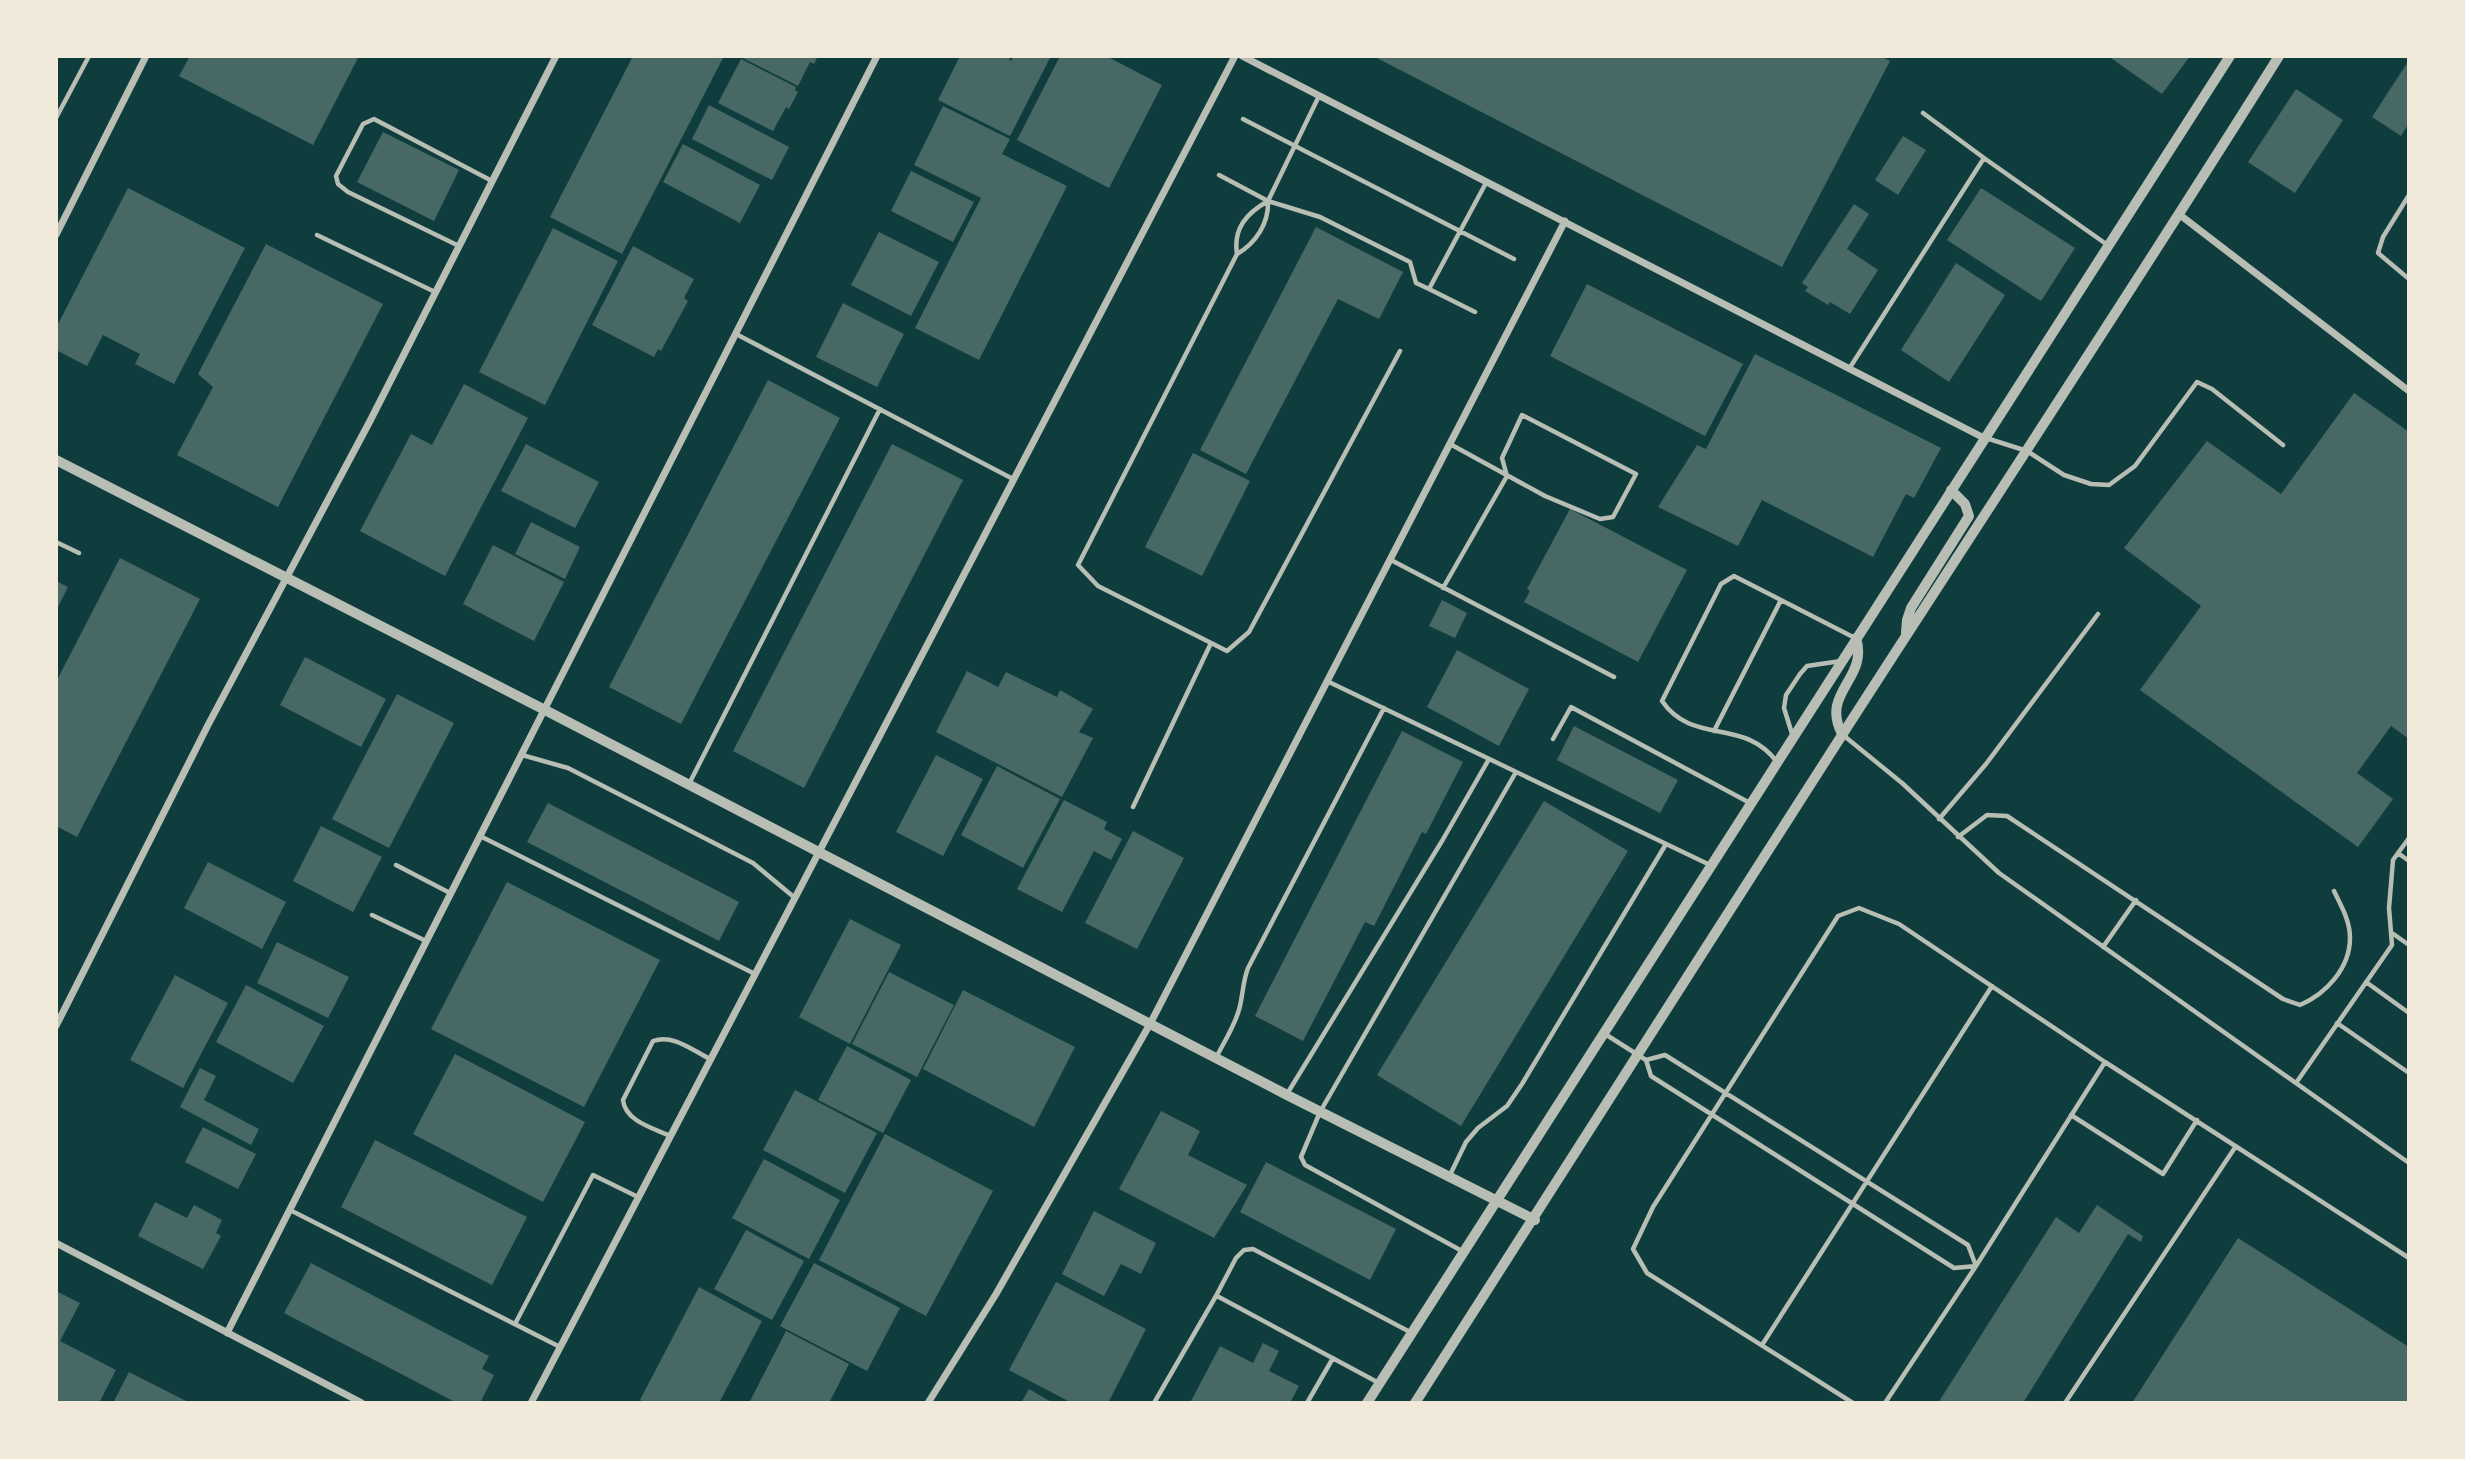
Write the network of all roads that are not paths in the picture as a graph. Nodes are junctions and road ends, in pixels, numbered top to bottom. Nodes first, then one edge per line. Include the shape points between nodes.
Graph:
1 (89, 56) edge
2 (146, 56) edge
3 (556, 56) edge
4 (877, 56) edge
5 (1235, 56) edge
6 (1242, 56) edge
7 (2230, 56) edge
8 (2279, 56) edge
9 (1319, 96) junction
10 (1923, 113) dead end
11 (56, 118) edge
12 (1243, 119) dead end
13 (1294, 146) junction
14 (1984, 158) junction
15 (1219, 175) dead end
16 (492, 181) junction
17 (1487, 181) junction
18 (2409, 195) edge
19 (1268, 201) junction
20 (2180, 215) junction
21 (1565, 221) junction
22 (1460, 231) junction
23 (56, 235) edge
24 (317, 235) dead end
25 (459, 247) junction
26 (2110, 247) junction
27 (1237, 254) junction
28 (1514, 259) dead end
29 (2409, 279) edge
30 (1429, 289) junction
31 (436, 292) junction
32 (1475, 312) dead end
33 (736, 334) junction
34 (1400, 351) dead end
35 (1849, 370) junction
36 (2409, 391) edge
37 (880, 409) junction
38 (1984, 438) junction
39 (1450, 444) junction
40 (2283, 445) dead end
41 (2027, 451) junction
42 (56, 460) edge
43 (1507, 476) junction
44 (1014, 479) junction
45 (1951, 490) junction
46 (56, 542) edge
47 (79, 553) dead end
48 (1391, 560) junction
49 (286, 578) junction
50 (1443, 588) junction
51 (1781, 600) junction
52 (2098, 614) dead end
53 (1906, 636) junction
54 (1856, 638) junction
55 (1211, 643) junction
56 (1842, 661) junction
57 (1614, 677) dead end
58 (1329, 682) junction
59 (1384, 708) junction
60 (545, 710) junction
61 (1714, 731) junction
62 (1842, 734) junction
63 (1793, 737) junction
64 (1553, 739) dead end
65 (522, 755) junction
66 (1489, 759) junction
67 (1777, 762) junction
68 (1516, 772) junction
69 (688, 785) junction
70 (1751, 804) junction
71 (1133, 807) dead end
72 (1939, 819) junction
73 (480, 836) junction
74 (1958, 837) junction
75 (2409, 838) edge
76 (1666, 844) junction
77 (819, 852) junction
78 (2398, 853) junction
79 (2409, 861) edge
80 (396, 865) dead end
81 (1711, 866) junction
82 (2334, 891) dead end
83 (451, 893) junction
84 (795, 898) junction
85 (2136, 900) junction
86 (372, 915) dead end
87 (2392, 933) junction
88 (427, 942) junction
89 (2409, 945) edge
90 (2103, 947) junction
91 (755, 974) junction
92 (2365, 982) junction
93 (1992, 986) junction
94 (2409, 1013) edge
95 (2337, 1023) junction
96 (1150, 1024) junction
97 (56, 1026) edge
98 (1603, 1033) junction
99 (1216, 1058) junction
100 (1642, 1058) junction
101 (711, 1059) junction
102 (2105, 1062) junction
103 (2409, 1073) edge
104 (2296, 1083) junction
105 (1726, 1092) junction
106 (1286, 1095) junction
107 (1320, 1112) junction
108 (1712, 1115) junction
109 (2071, 1115) junction
110 (2197, 1120) junction
111 (671, 1137) junction
112 (2236, 1146) junction
113 (2409, 1163) edge
114 (1449, 1176) junction
115 (1866, 1180) junction
116 (638, 1198) junction
117 (1496, 1199) junction
118 (1853, 1204) junction
119 (290, 1210) junction
120 (1535, 1220) junction
121 (56, 1243) edge
122 (1463, 1252) junction
123 (2409, 1258) edge
124 (1976, 1266) junction
125 (1216, 1296) junction
126 (515, 1324) junction
127 (1411, 1332) junction
128 (227, 1333) junction
129 (1762, 1345) junction
130 (560, 1347) junction
131 (1333, 1358) junction
132 (1379, 1384) junction
133 (362, 1403) edge
134 (531, 1403) edge
135 (928, 1403) edge
136 (1154, 1403) edge
137 (1307, 1403) edge
138 (1367, 1403) edge
139 (1415, 1403) edge
140 (1853, 1403) edge
141 (1885, 1403) edge
142 (2065, 1403) edge

1 - 11 lane
2 - 23 street
3 - 16 street
4 - 33 street
5 - 44 street
6 - 9 street
7 - 26 street
8 - 20 street
9 - 13 lane
9 - 17 street
10 - 14 lane
12 - 13 lane
13 - 19 lane
13 - 22 lane
14 - 26 lane
14 - 35 lane
15 - 19 lane
16 - 25 street
16 - 25 lane via 374,119 363,124 336,176 348,192
17 - 21 street
17 - 22 lane
18 - 29 lane via 2378,253
19 - 27 lane via 1259,233 1251,246
19 - 27 lane via 1250,211 1235,239
19 - 30 lane via 1320,217 1410,262 1416,282
20 - 36 street
20 - 41 street
21 - 35 street
21 - 39 street
22 - 28 lane
22 - 30 lane
24 - 31 lane
25 - 31 street
26 - 38 street
27 - 55 lane via 1078,565 1098,586
30 - 32 lane
31 - 49 street
33 - 37 lane
33 - 60 street
34 - 55 lane via 1249,632 1227,652
35 - 38 street
37 - 44 lane
37 - 69 lane
38 - 41 lane
38 - 45 street
39 - 43 lane
39 - 48 street
40 - 41 lane via 2212,388 2197,382 2135,466 2109,485 2064,475
41 - 53 street
42 - 49 street
43 - 43 lane via 1600,519 1613,517 1636,474 1522,415 1502,458
43 - 50 lane
44 - 77 street
45 - 53 street via 1965,504 1969,516 1911,608
45 - 54 street
46 - 47 lane
48 - 50 lane
48 - 58 street
49 - 60 street
49 - 97 street
50 - 57 lane
51 - 54 lane
51 - 61 lane
51 - 61 lane via 1734,576 1721,584 1662,701 1675,717
52 - 72 lane
53 - 62 street
54 - 56 street
54 - 62 street via 1858,662 1841,694 1835,720
55 - 71 lane
56 - 63 street
56 - 63 lane via 1807,666 1786,695 1784,708
58 - 59 lane
58 - 96 street
59 - 66 lane
59 - 99 lane via 1248,968 1236,1020
60 - 65 street
60 - 69 street
61 - 67 lane via 1755,741
62 - 72 lane
62 - 100 street
63 - 67 street
64 - 70 lane via 1571,707
65 - 73 street
65 - 84 lane via 568,768 753,863
66 - 68 lane
66 - 106 lane
67 - 70 street
68 - 76 lane
68 - 107 lane
69 - 77 street
70 - 81 street
72 - 74 lane
73 - 83 street
73 - 91 lane
74 - 85 lane via 1987,815 2007,816
74 - 90 lane via 1999,873
75 - 78 lane
76 - 81 lane
76 - 114 lane via 1522,1084 1507,1106 1466,1142
77 - 84 street
77 - 96 street
78 - 79 lane
78 - 87 lane via 2393,860 2389,908
80 - 83 lane
81 - 98 street
82 - 85 lane via 2350,939 2343,965 2317,998 2300,1004 2283,999
83 - 88 street
84 - 91 street
85 - 90 lane
86 - 88 lane
87 - 89 lane
87 - 92 lane via 2392,945
88 - 119 street
90 - 104 lane
91 - 101 street
92 - 94 lane
92 - 95 lane
93 - 102 lane
93 - 105 lane via 1899,924 1859,908 1838,916
93 - 115 lane
95 - 103 lane
95 - 104 lane
96 - 99 street
96 - 135 street via 996,1294
98 - 100 lane
98 - 117 street
99 - 106 street
100 - 105 lane via 1665,1055
100 - 108 lane via 1651,1076
100 - 120 street
101 - 111 street
101 - 111 lane via 671,1039 653,1041 623,1100 624,1109
102 - 109 lane
102 - 110 lane
104 - 113 lane
105 - 108 lane
105 - 115 lane
106 - 107 street
107 - 114 street
107 - 122 lane via 1301,1157 1306,1165
108 - 118 lane
108 - 129 lane via 1653,1207 1633,1249 1647,1273
109 - 110 lane via 2163,1174
109 - 124 lane
110 - 112 lane
111 - 116 street
112 - 123 lane
112 - 142 lane
114 - 117 street
115 - 118 lane
115 - 124 lane via 1968,1245
116 - 126 lane via 593,1175
116 - 130 street
117 - 120 street
117 - 122 street
118 - 124 lane via 1954,1268
118 - 129 lane
119 - 126 lane
119 - 128 street
120 - 139 street
121 - 128 street
122 - 127 street
124 - 141 lane
125 - 127 lane via 1236,1258 1253,1249
125 - 131 lane
125 - 136 lane
126 - 130 lane
127 - 132 street
128 - 133 street
129 - 140 lane
130 - 134 street
131 - 132 lane
131 - 137 lane
132 - 138 street

